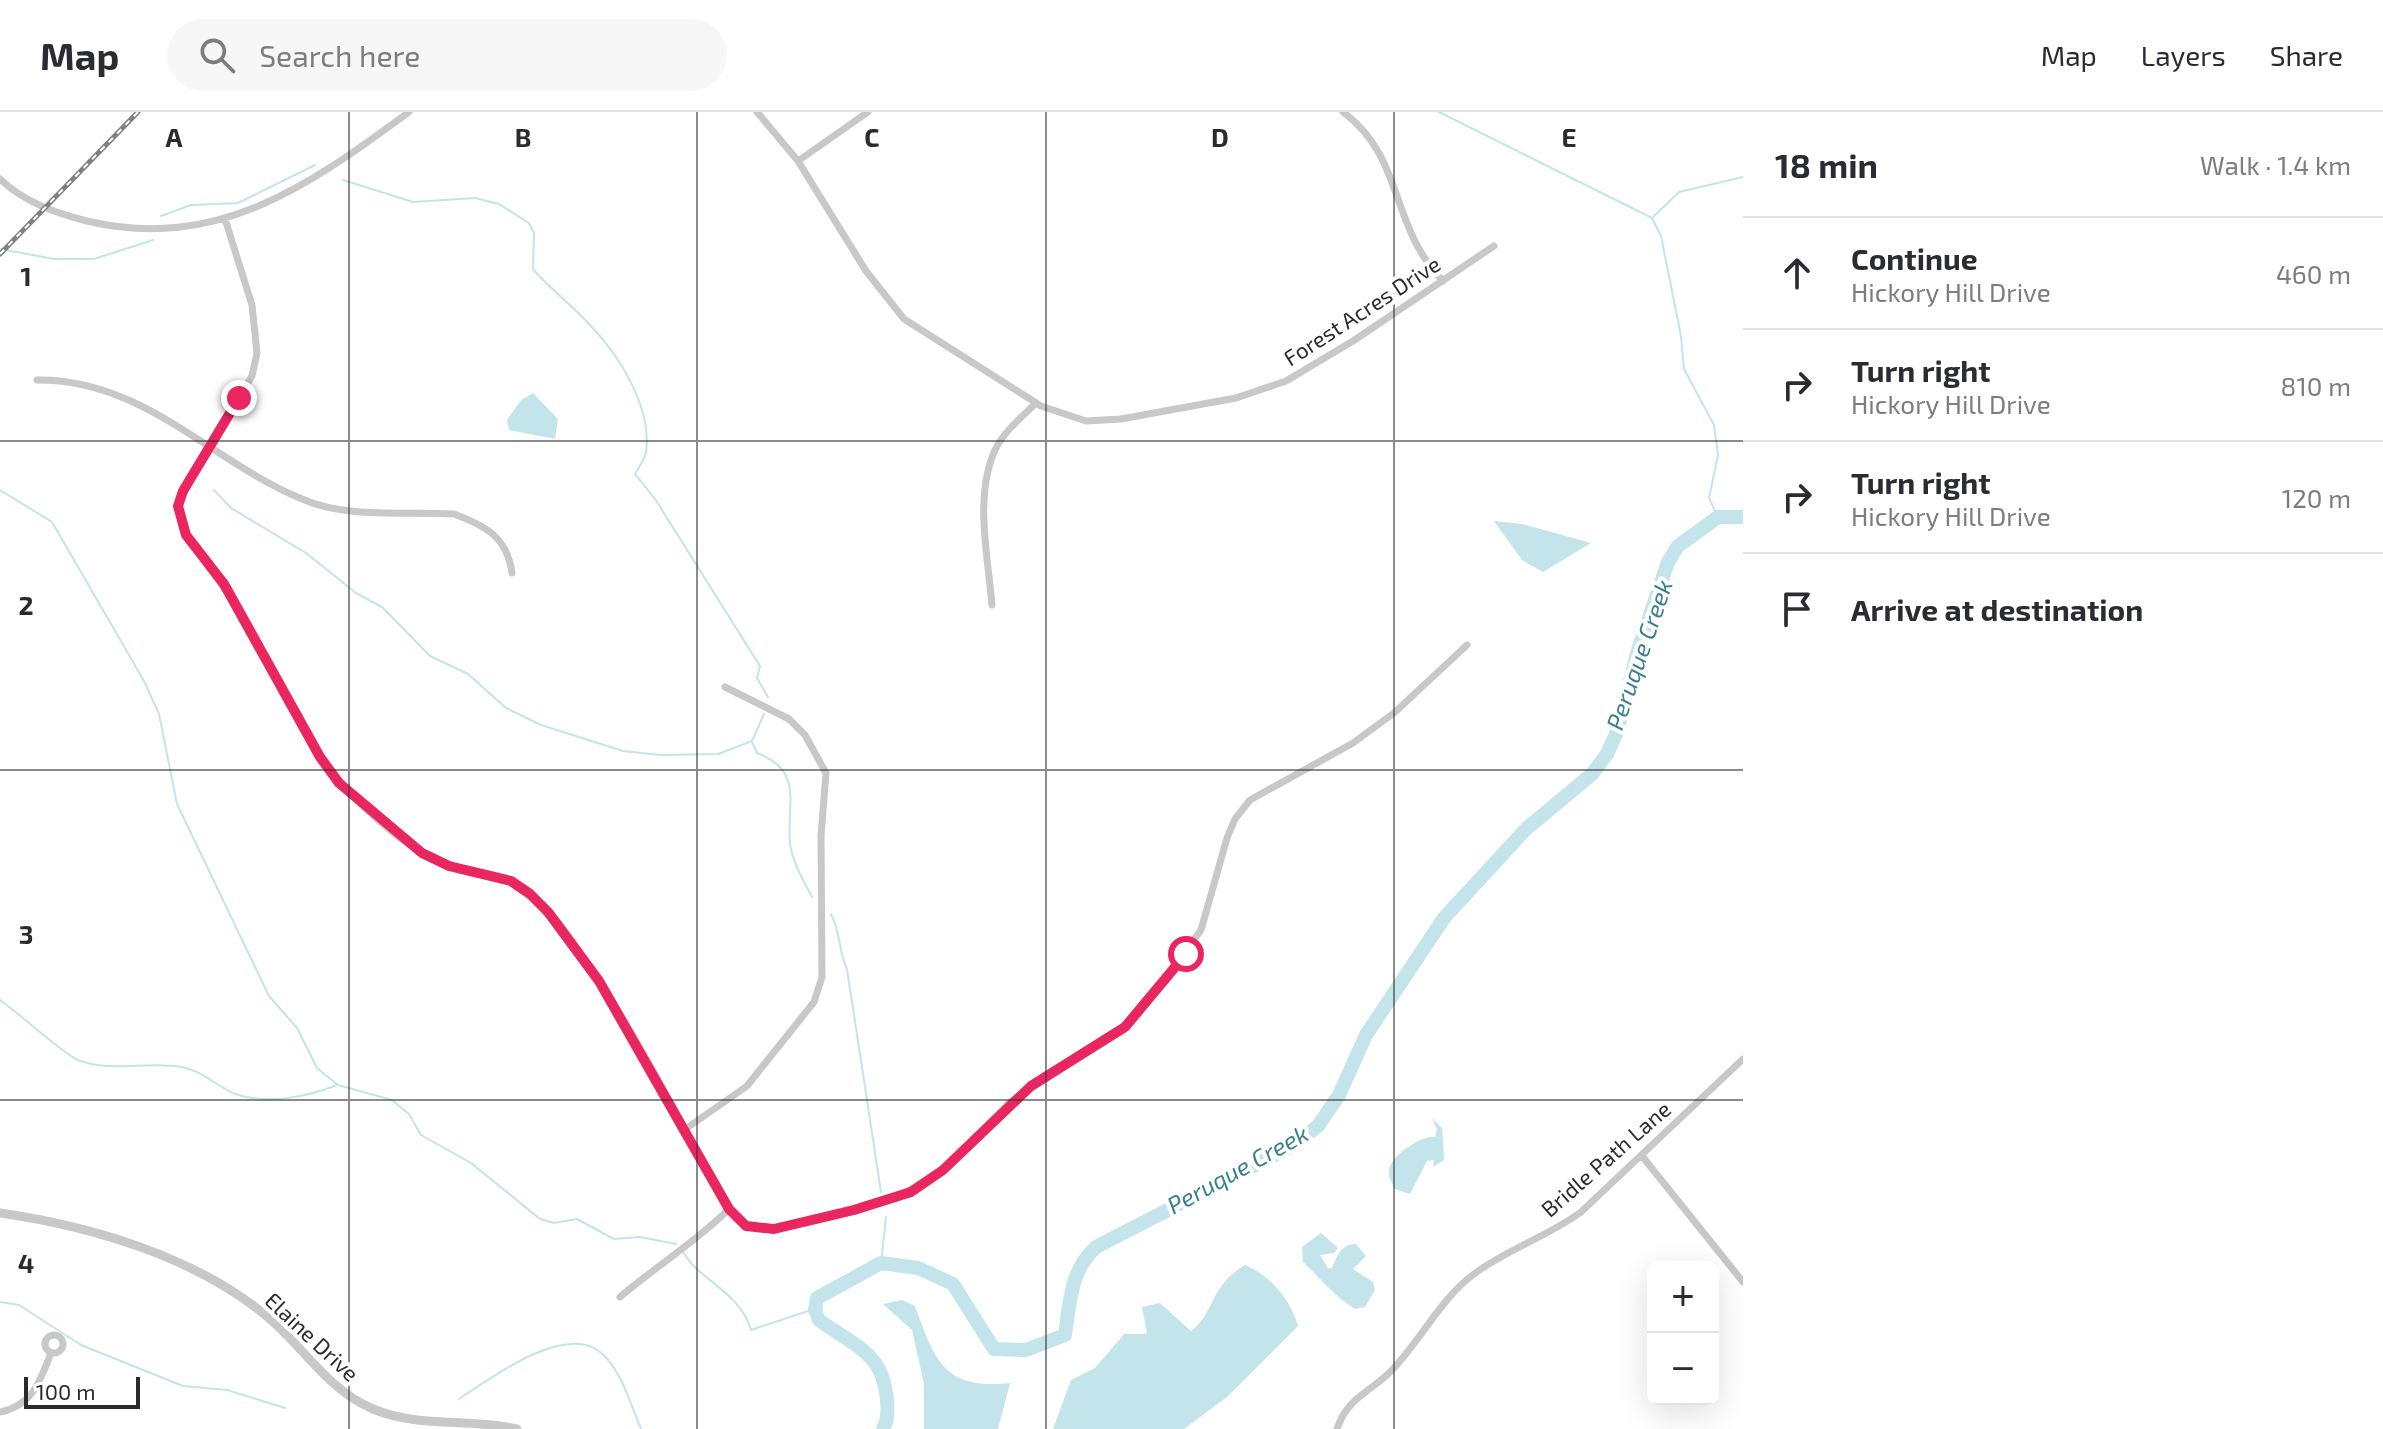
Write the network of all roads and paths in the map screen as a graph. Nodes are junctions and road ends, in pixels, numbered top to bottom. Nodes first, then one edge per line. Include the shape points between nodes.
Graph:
1 (409, 112) edge
2 (757, 112) edge
3 (868, 112) edge
4 (1343, 112) edge
5 (798, 161) junction
6 (0, 179) edge
7 (225, 219) junction
8 (1494, 246) dead end
9 (1443, 281) junction
10 (37, 380) dead end
11 (1036, 403) junction
12 (209, 444) junction
13 (512, 573) dead end
14 (992, 605) dead end
15 (1467, 645) dead end
16 (725, 687) dead end
17 (1743, 1059) edge
18 (684, 1130) junction
19 (1642, 1156) junction
20 (729, 1209) junction
21 (0, 1213) edge
22 (1743, 1282) edge
23 (620, 1297) dead end
24 (51, 1353) dead end
25 (0, 1412) edge
26 (517, 1429) edge
27 (1337, 1429) edge

1 - 7 street via 304,186
2 - 5 street, Forest Acres Drive
3 - 5 street
4 - 9 street via 1372,138 1411,239
5 - 11 street, Forest Acres Drive via 866,271 904,319
6 - 7 street via 46,208 102,224 134,229
7 - 12 street via 252,305 257,353 252,376
8 - 9 street, Forest Acres Drive
9 - 11 street, Forest Acres Drive via 1286,381 1236,398 1099,421
10 - 12 street via 69,380 114,392
11 - 14 street via 1009,429 989,472 985,524
12 - 13 street via 279,489 325,507 454,514 470,520 509,552
12 - 18 street via 183,491 181,521 238,608 320,757 349,793 422,853 449,866 511,881 530,894 567,934 599,981
15 - 20 street via 1353,743 1250,800 1227,838 1201,930 1140,1012 1010,1102 943,1170 896,1198 774,1229 746,1226
16 - 18 street via 789,719 805,735 826,773 822,977 814,1002 747,1086
17 - 19 street, Bridle Path Lane
18 - 20 street
19 - 22 street
19 - 27 street, Bridle Path Lane via 1556,1230 1472,1275 1386,1376 1356,1396
20 - 23 street
21 - 26 street, Elaine Drive via 127,1244 205,1277 263,1312 338,1387 375,1410 408,1419
24 - 25 street via 32,1395

